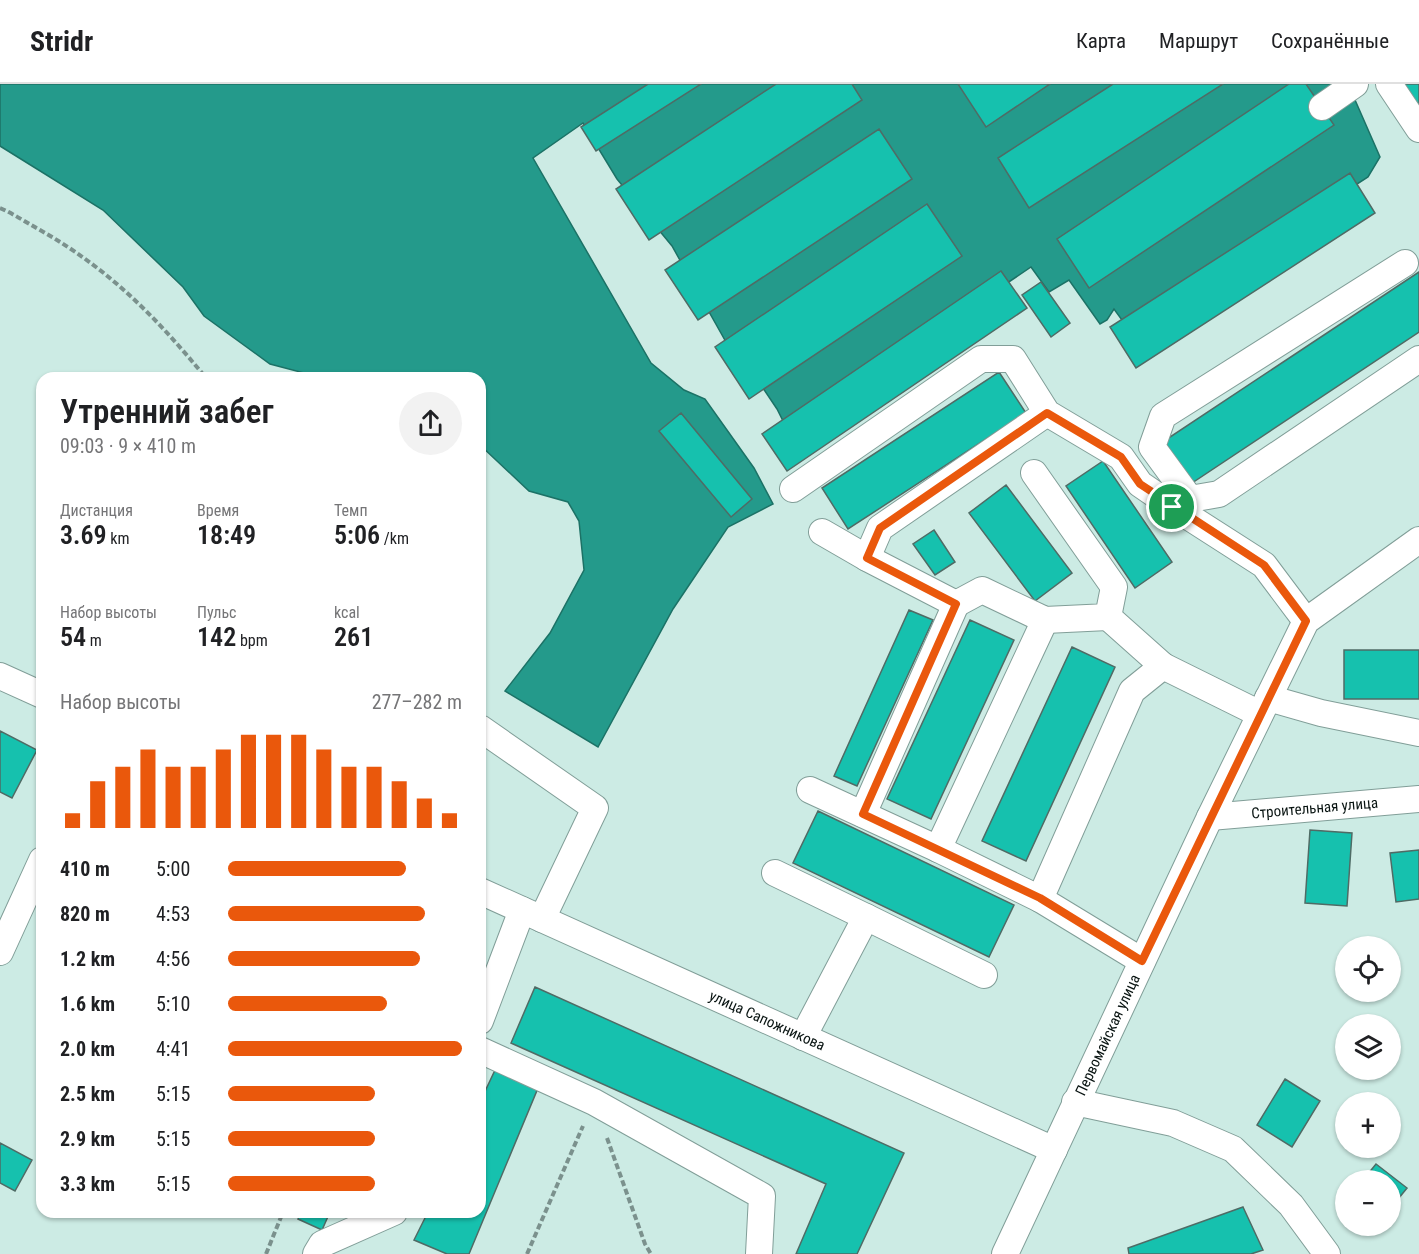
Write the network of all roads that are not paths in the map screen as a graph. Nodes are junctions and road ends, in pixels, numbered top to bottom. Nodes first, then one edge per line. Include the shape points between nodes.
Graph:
1 (1355, 84) edge
2 (1389, 84) edge
3 (1322, 107) dead end
4 (1419, 129) edge
5 (1405, 263) dead end
6 (1419, 359) edge
7 (1047, 413) junction
8 (1034, 473) dead end
9 (793, 489) dead end
10 (1181, 503) junction
11 (822, 532) dead end
12 (1419, 540) edge
13 (867, 558) junction
14 (956, 604) junction
15 (1108, 617) junction
16 (1045, 620) junction
17 (1306, 621) junction
18 (1162, 666) junction
19 (0, 676) edge
20 (36, 692) edge
21 (1264, 706) junction
22 (486, 732) edge
23 (1419, 733) edge
24 (810, 790) dead end
25 (1419, 799) edge
26 (863, 814) junction
27 (1210, 817) junction
28 (938, 849) junction
29 (36, 873) edge
30 (775, 873) dead end
31 (486, 894) edge
32 (1040, 898) junction
33 (532, 914) junction
34 (866, 917) junction
35 (0, 952) edge
36 (1142, 961) junction
37 (984, 975) dead end
38 (486, 1009) edge
39 (803, 1037) junction
40 (486, 1053) edge
41 (1075, 1102) junction
42 (1054, 1150) junction
43 (380, 1218) edge
44 (316, 1254) edge
45 (759, 1254) edge
46 (1005, 1254) edge
47 (1327, 1254) edge

1 - 3 street
2 - 4 street
5 - 10 street via 1163,416 1152,447
6 - 10 street via 1219,494
7 - 9 street via 1013,359 981,359
7 - 10 street via 1121,457 1140,484
7 - 13 street via 880,528
8 - 15 street via 1114,587
10 - 17 street via 1264,565
11 - 13 street
12 - 17 street
13 - 14 street
14 - 16 street via 982,590
14 - 26 street
15 - 16 street
15 - 18 street
16 - 28 street
17 - 21 street, Первомайская улица
18 - 21 street
18 - 32 street via 1132,692
19 - 20 street
21 - 23 street
21 - 27 street, Первомайская улица
22 - 33 street via 595,808
24 - 26 street
25 - 27 street, Строительная улица
26 - 28 street
27 - 36 street, Первомайская улица
28 - 32 street
29 - 35 street
30 - 34 street
31 - 33 street, улица Сапожникова
32 - 36 street
33 - 38 street
33 - 39 street, улица Сапожникова
34 - 37 street
34 - 39 street
36 - 41 street, Первомайская улица
39 - 42 street, улица Сапожникова
40 - 45 street via 594,1102 762,1196
41 - 42 street, Первомайская улица
41 - 47 street via 1173,1123 1233,1149 1291,1205
42 - 46 street, Первомайская улица
43 - 44 street via 321,1244

